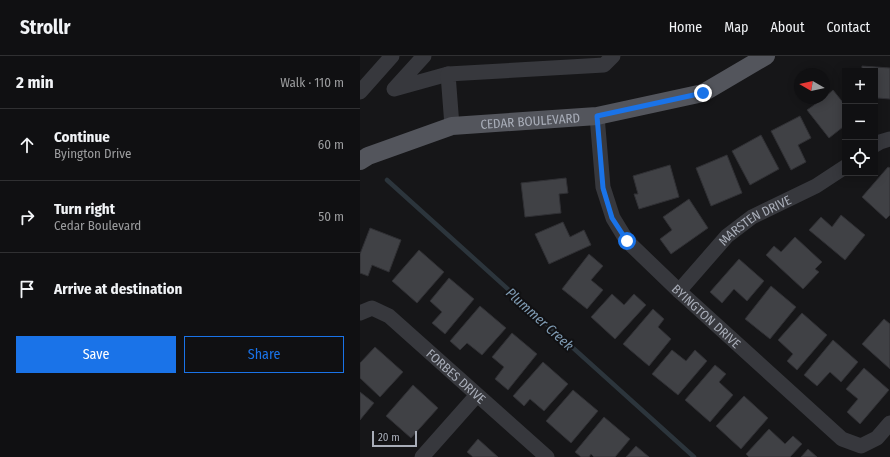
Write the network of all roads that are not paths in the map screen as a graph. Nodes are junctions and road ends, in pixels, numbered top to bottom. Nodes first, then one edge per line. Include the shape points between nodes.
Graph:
1 (392, 56) edge
2 (424, 56) edge
3 (613, 56) edge
4 (766, 56) edge
5 (448, 74) junction
6 (362, 86) edge
7 (597, 116) junction
8 (452, 126) junction
9 (890, 139) edge
10 (878, 143) edge
11 (360, 160) edge
12 (842, 169) edge
13 (679, 291) junction
14 (360, 313) edge
15 (477, 395) junction
16 (890, 423) edge
17 (422, 457) edge
18 (547, 457) edge

1 - 6 street
2 - 5 street via 394,89
3 - 5 street via 604,65
4 - 7 main road, CEDAR BOULEVARD via 703,93
5 - 8 street
7 - 8 main road, CEDAR BOULEVARD
7 - 13 street, BYINGTON DRIVE via 603,188 612,218 627,241
8 - 11 main road, CEDAR BOULEVARD
9 - 10 street
12 - 13 street, MARSTEN DRIVE via 816,186 752,216 728,236
13 - 16 street, BYINGTON DRIVE via 842,439 862,446 877,438
14 - 15 street, FORBES DRIVE via 372,308 389,316
15 - 17 street
15 - 18 street, FORBES DRIVE

